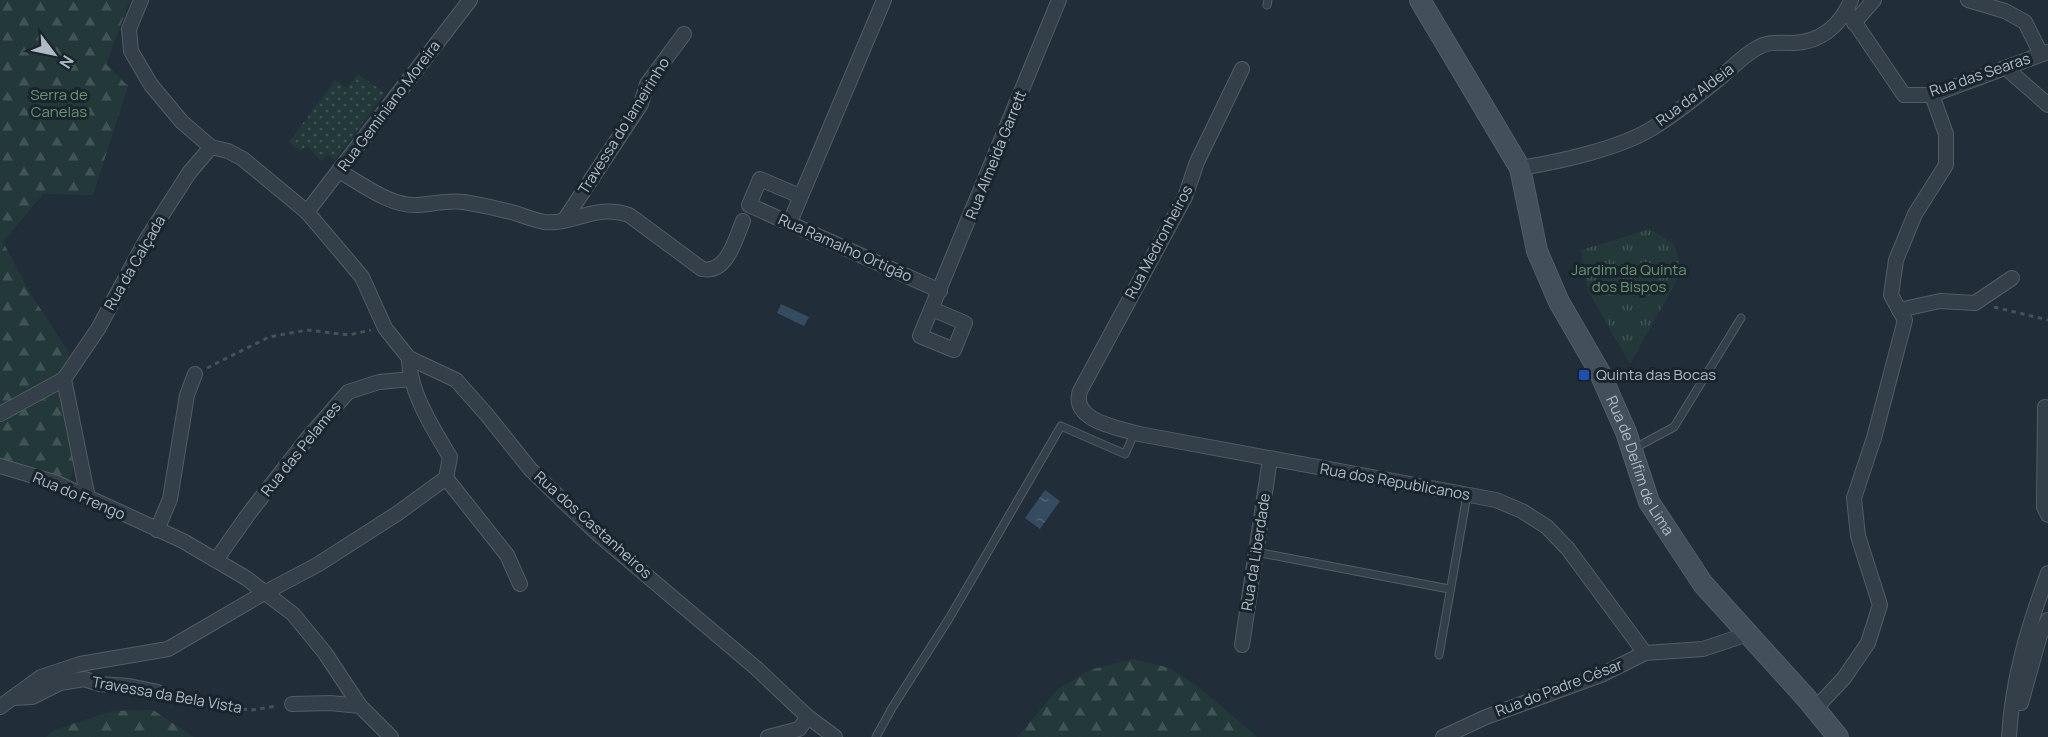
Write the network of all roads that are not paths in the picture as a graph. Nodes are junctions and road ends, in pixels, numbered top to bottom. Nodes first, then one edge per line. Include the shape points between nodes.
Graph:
1 (141, 0) edge
2 (470, 0) edge
3 (884, 0) edge
4 (1059, 0) edge
5 (1420, 0) edge
6 (1874, 0) edge
7 (1968, 0) edge
8 (1851, 11) edge
9 (684, 34) dead end
10 (2044, 53) edge
11 (2006, 68) junction
12 (1242, 69) dead end
13 (1932, 94) junction
14 (2048, 105) edge
15 (212, 147) junction
16 (1520, 168) junction
17 (339, 171) junction
18 (801, 196) junction
19 (307, 212) junction
20 (565, 219) junction
21 (743, 221) dead end
22 (790, 222) junction
23 (2012, 278) dead end
24 (940, 291) junction
25 (932, 309) dead end
26 (1899, 310) junction
27 (1742, 318) dead end
28 (409, 358) junction
29 (195, 374) road end
30 (64, 379) junction
31 (412, 379) junction
32 (2045, 407) dead end
33 (1084, 412) joint
34 (0, 414) edge
35 (1135, 432) junction
36 (1632, 450) junction
37 (1270, 459) junction
38 (0, 466) edge
39 (446, 478) junction
40 (1467, 495) junction
41 (88, 498) junction
42 (2048, 516) edge
43 (157, 530) junction
44 (1256, 552) junction
45 (216, 560) junction
46 (2048, 573) edge
47 (520, 584) dead end
48 (1449, 589) junction
49 (264, 593) junction
50 (2048, 620) edge
51 (1748, 633) junction
52 (1242, 645) dead end
53 (1645, 653) junction
54 (1439, 655) dead end
55 (158, 692) road end
56 (12, 698) junction
57 (292, 704) road end
58 (360, 706) junction
59 (0, 707) edge
60 (1815, 709) junction
61 (808, 717) junction
62 (391, 737) edge
63 (768, 737) edge
64 (835, 737) edge
65 (876, 737) edge
66 (1443, 737) edge
67 (1838, 737) edge
68 (2010, 737) edge

1 - 15 street via 129,29 131,51 169,107
2 - 17 street, Rua Geminiano Moreira
3 - 18 street
4 - 24 street, Rua Almeida Garrett
5 - 16 main road, Rua de Delfim de Lima
6 - 8 street, Rua da Aldeia
7 - 10 street via 2005,11 2025,22
8 - 13 street, Rua das Searas via 1904,95
8 - 16 street, Rua da Aldeia via 1815,39 1768,42 1754,50 1651,129 1590,153
9 - 20 street, Travessa do lameirinho via 647,84 641,104
10 - 11 street, Rua das Searas
11 - 13 street, Rua das Searas
11 - 14 street
12 - 33 street, Rua Medronheiros via 1185,196 1080,391 1078,402
13 - 26 street via 1946,134 1946,165 1915,214 1896,260 1891,295
15 - 19 street via 243,159
15 - 30 street, Rua da Calçada via 164,211 98,329
16 - 36 main road, Rua de Delfim de Lima via 1537,251 1559,302 1599,371
17 - 19 street, Rua Geminiano Moreira
17 - 20 street via 402,204 463,202 544,222
18 - 22 street
18 - 22 street, Rua Ramalho Ortigão via 760,179 749,205
19 - 28 street, Rua dos Castanheiros via 362,277 385,328
20 - 21 street via 616,210 709,270 722,264
22 - 24 street, Rua Ramalho Ortigão
23 - 26 street via 1975,303 1940,302
24 - 25 street, Rua Almeida Garrett
26 - 60 street via 1905,320 1854,498 1858,536 1880,605 1868,643 1844,678
27 - 36 lane via 1674,427
28 - 31 street
28 - 61 street, Rua dos Castanheiros via 456,380 531,470 564,502
29 - 43 street via 187,395 171,499
30 - 34 street
30 - 41 street
31 - 39 street via 450,457
31 - 45 street, Rua das Pelames via 379,382 348,392 307,439
32 - 42 street via 2044,507
33 - 35 street, Rua dos Republicanos via 1096,420
35 - 37 street, Rua dos Republicanos
35 - 65 lane via 1125,454 1061,426 951,617
36 - 51 main road, Rua de Delfim de Lima via 1648,502 1703,584
37 - 40 street, Rua dos Republicanos
37 - 44 street, Rua da Liberdade
38 - 41 street, Rua do Frengo via 57,483
39 - 47 street via 507,555
39 - 49 street via 317,565
40 - 48 lane
40 - 53 street, Rua dos Republicanos via 1509,505 1547,527 1568,549
41 - 43 street, Rua do Frengo
43 - 45 street
44 - 48 lane
44 - 52 street, Rua da Liberdade
45 - 49 street
46 - 68 street via 2023,645 2010,709
48 - 54 lane
49 - 56 street via 168,650 80,664 41,677
49 - 58 street via 293,614
50 - 68 street
51 - 53 street, Rua do Padre César via 1704,649
51 - 60 main road, Rua de Delfim de Lima
53 - 66 street, Rua do Padre César via 1601,675
55 - 56 street, Travessa da Bela Vista via 84,680 60,684 32,697
56 - 59 street
57 - 58 street
58 - 62 street
60 - 67 main road, Rua de Delfim de Lima
61 - 63 street via 799,729
61 - 64 street

